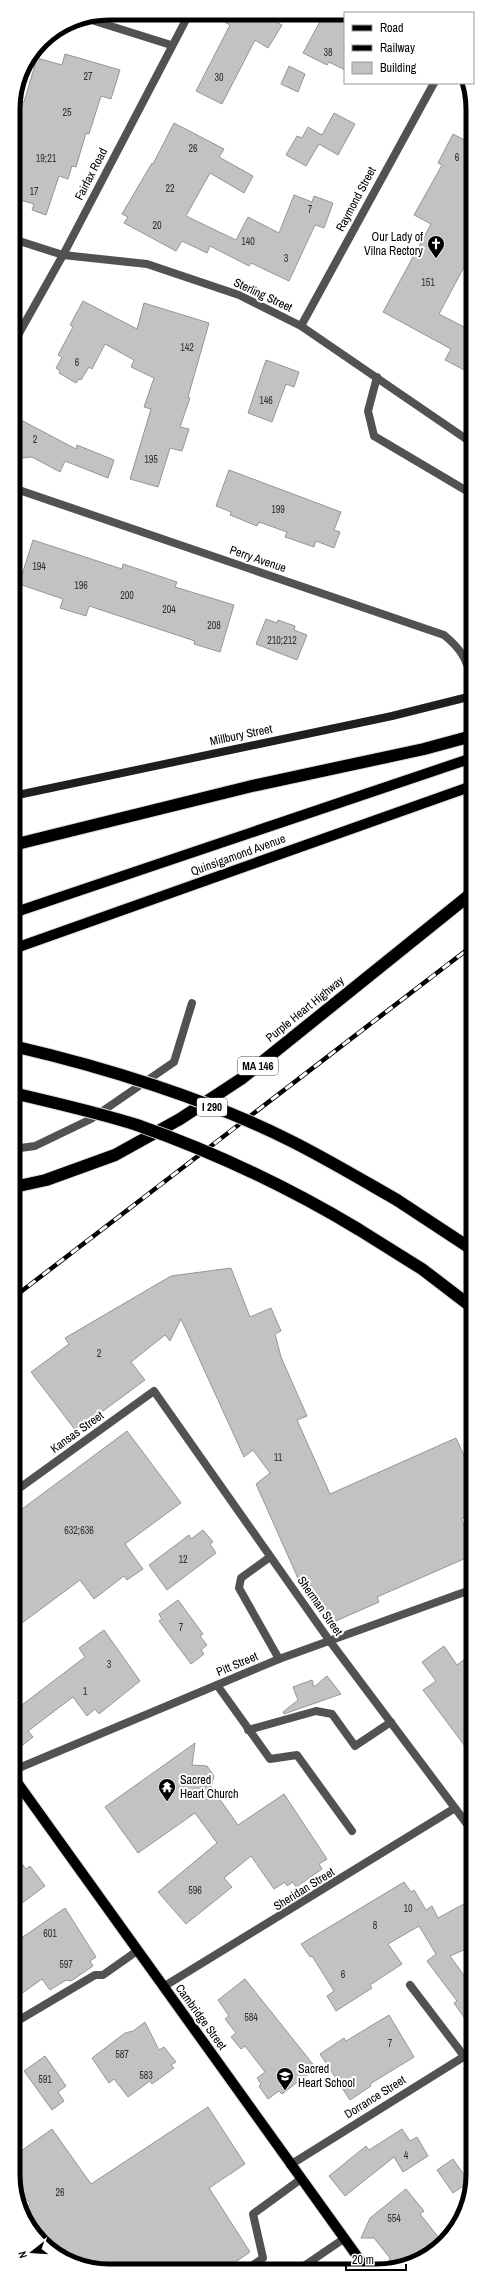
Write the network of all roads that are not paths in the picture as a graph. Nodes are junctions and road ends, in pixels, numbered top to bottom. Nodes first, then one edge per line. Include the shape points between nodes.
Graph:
1 (185, 20) edge
2 (96, 21) edge
3 (172, 45) junction
4 (433, 84) edge
5 (20, 240) edge
6 (63, 255) junction
7 (300, 326) junction
8 (20, 332) edge
9 (377, 377) junction
10 (466, 439) edge
11 (20, 490) edge
12 (466, 490) edge
13 (466, 661) edge
14 (466, 698) edge
15 (466, 738) edge
16 (466, 760) edge
17 (466, 788) edge
18 (20, 795) edge
19 (20, 843) edge
20 (466, 898) edge
21 (20, 911) edge
22 (20, 947) edge
23 (192, 1004) dead end
24 (20, 1048) edge
25 (20, 1095) edge
26 (20, 1148) edge
27 (20, 1186) edge
28 (466, 1246) edge
29 (466, 1303) edge
30 (154, 1392) joint
31 (20, 1488) edge
32 (270, 1556) junction
33 (466, 1592) edge
34 (329, 1640) junction
35 (279, 1659) junction
36 (216, 1685) junction
37 (391, 1722) junction
38 (248, 1730) junction
39 (20, 1767) edge
40 (20, 1786) edge
41 (455, 1808) junction
42 (466, 1823) edge
43 (352, 1831) dead end
44 (137, 1951) junction
45 (410, 1985) dead end
46 (164, 1987) junction
47 (20, 2019) edge
48 (464, 2056) joint
49 (290, 2165) junction
50 (301, 2179) junction
51 (345, 2238) junction
52 (254, 2264) edge
53 (307, 2264) edge
54 (363, 2264) edge

1 - 3 street, Fairfax Road
2 - 3 street
3 - 6 street, Fairfax Road
4 - 7 street, Raymond Street
5 - 6 street, Sterling Street
6 - 7 street, Sterling Street via 147,264 239,295
6 - 8 street, Fairfax Road
7 - 9 street, Sterling Street
9 - 10 street, Sterling Street
9 - 12 street via 368,410 374,436
11 - 13 street, Perry Avenue via 444,635 457,646
14 - 18 main road, Millbury Street via 392,716
15 - 19 highway via 244,788
16 - 21 main road, Quinsigamond Avenue
17 - 22 main road, Quinsigamond Avenue
20 - 27 highway, Purple Heart Highway / MA 146 via 241,1079 186,1115 115,1155 46,1180
23 - 26 street via 174,1062 91,1119 35,1146
24 - 28 highway, I 290, bridge via 96,1067 236,1116 291,1140 396,1200
25 - 29 highway, bridge via 136,1125 190,1145 301,1195 422,1269
30 - 31 street, Kansas Street
30 - 32 street, Sherman Street
32 - 34 street, Sherman Street
32 - 35 street via 241,1578 239,1588
33 - 34 street, Pitt Street
34 - 35 street, Pitt Street
34 - 37 street, Sherman Street
35 - 36 street, Pitt Street
36 - 38 street
36 - 39 street, Pitt Street
37 - 38 street via 355,1746 332,1714 316,1711
37 - 41 street, Sherman Street
38 - 43 street via 270,1759 297,1755
40 - 44 main road, Cambridge Street
41 - 42 street, Sherman Street
41 - 46 street, Sheridan Street
44 - 46 main road, Cambridge Street
44 - 47 street via 103,1975 95,1975
45 - 48 street
46 - 49 main road, Cambridge Street
48 - 49 street, Dorrance Street
49 - 50 main road, Cambridge Street
50 - 51 main road, Cambridge Street
50 - 52 street via 254,2214 263,2258
51 - 53 street
51 - 54 main road, Cambridge Street

